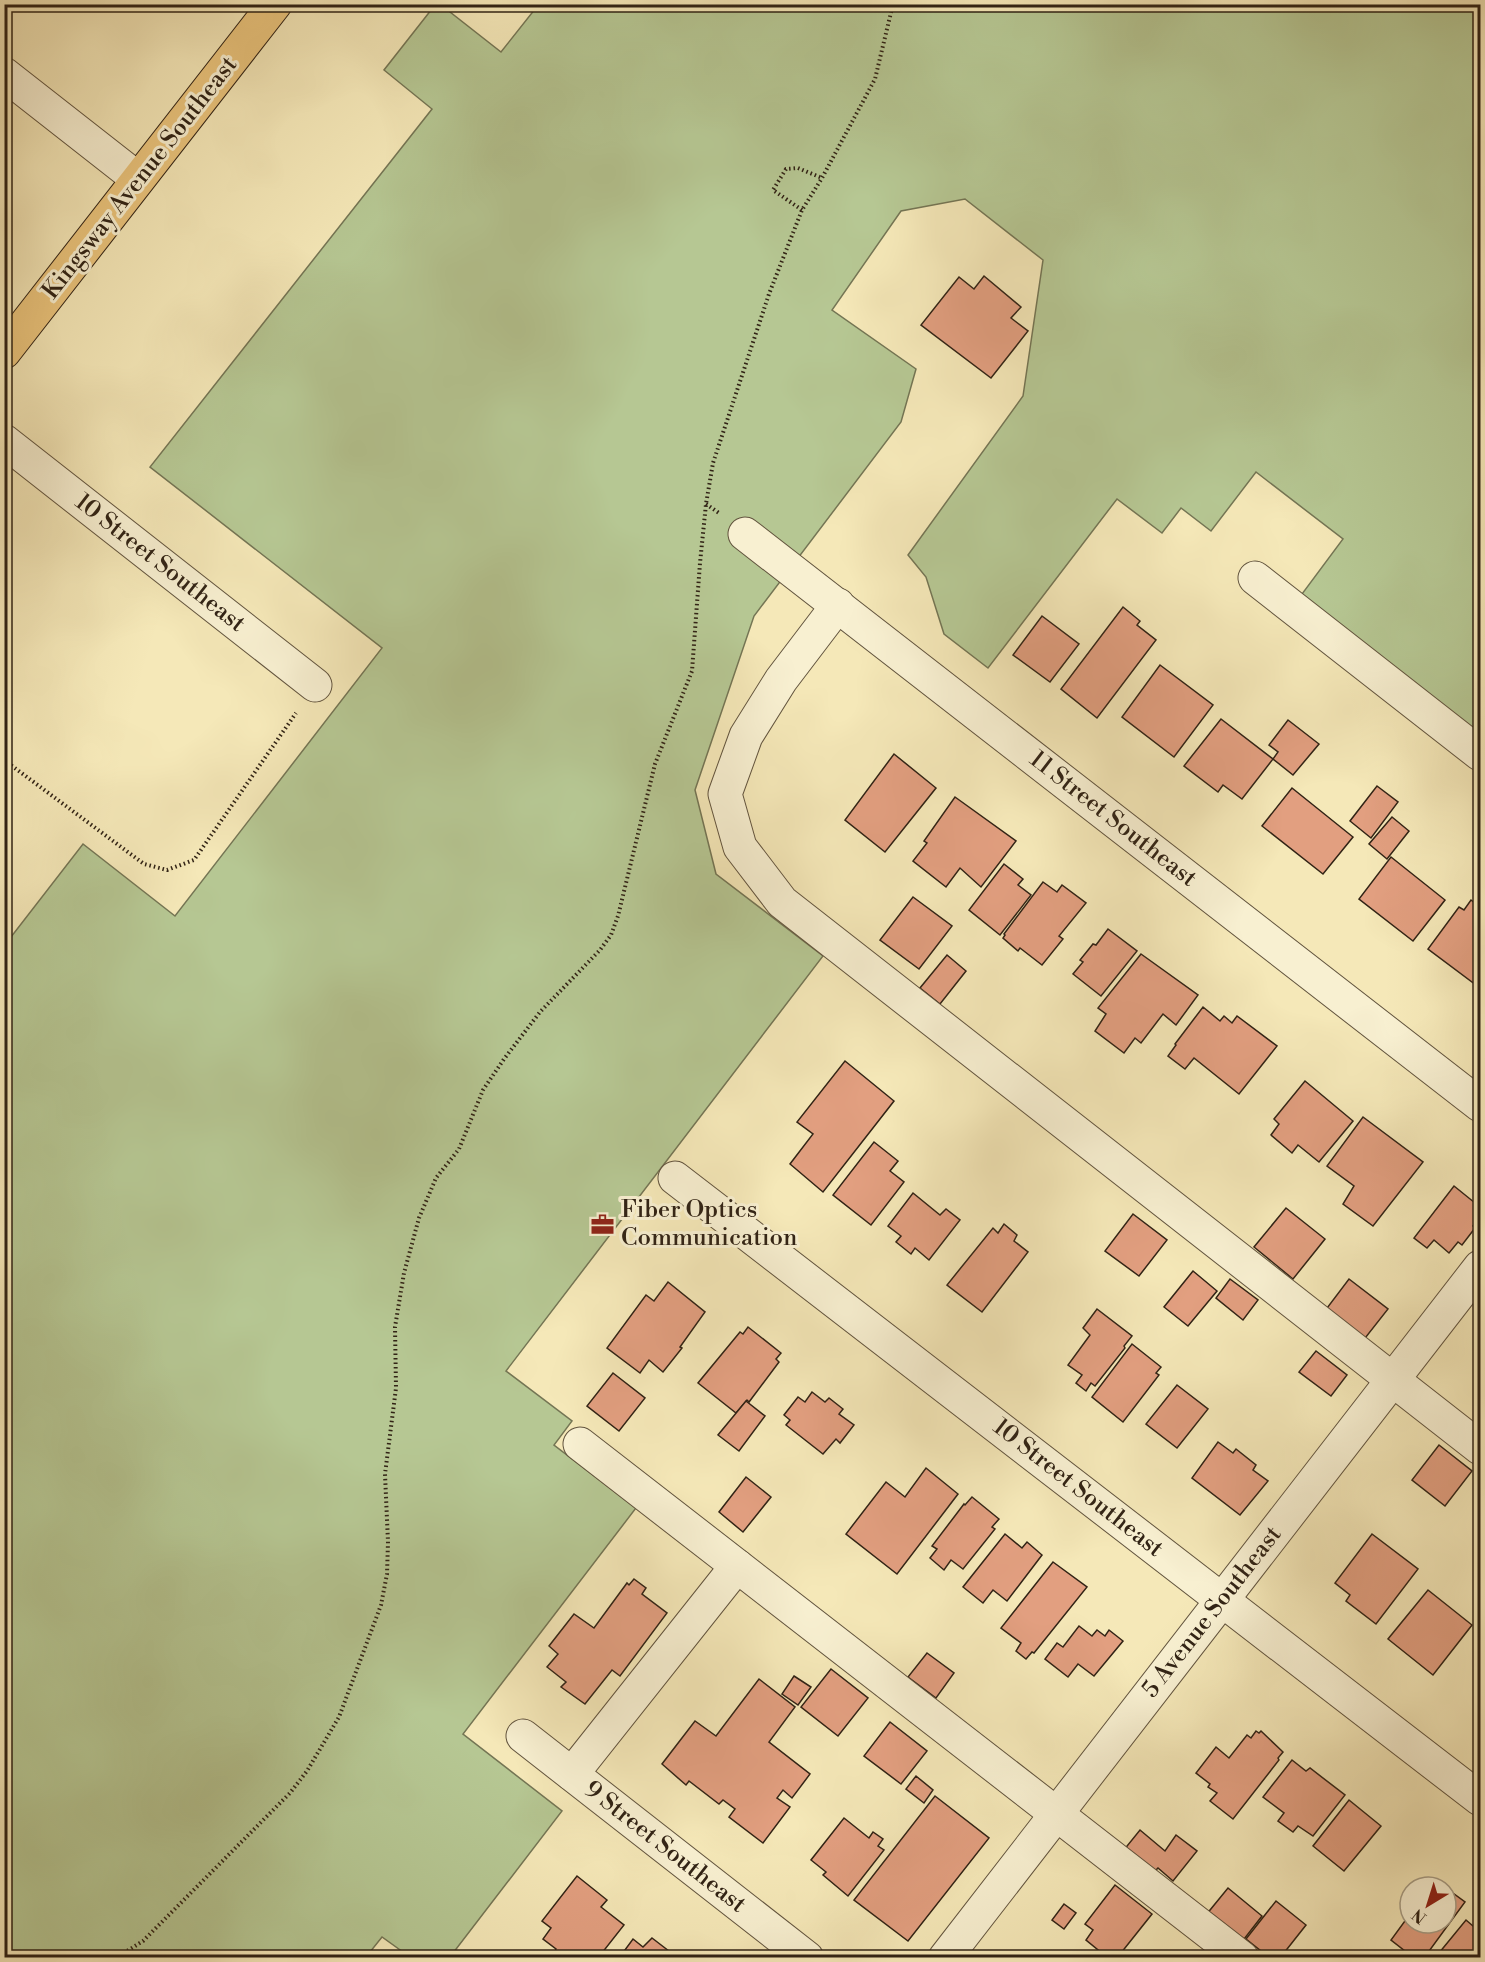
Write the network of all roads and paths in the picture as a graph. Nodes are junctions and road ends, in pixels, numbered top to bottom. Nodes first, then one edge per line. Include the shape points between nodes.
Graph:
1 (275, 4) edge
2 (893, 4) edge
3 (4, 74) edge
4 (822, 178) junction
5 (138, 179) junction
6 (802, 210) junction
7 (4, 351) edge
8 (4, 441) edge
9 (746, 534) dead end
10 (1255, 578) dead end
11 (838, 605) junction
12 (315, 685) joint
13 (1480, 754) edge
14 (4, 760) edge
15 (1480, 1105) edge
16 (675, 1178) dead end
17 (1480, 1267) edge
18 (1393, 1380) junction
19 (580, 1444) dead end
20 (1480, 1448) edge
21 (736, 1566) junction
22 (1222, 1599) junction
23 (523, 1736) dead end
24 (572, 1774) junction
25 (1480, 1799) edge
26 (1056, 1814) junction
27 (116, 1958) edge
28 (807, 1958) edge
29 (945, 1958) edge
30 (1242, 1958) edge

1 - 5 main road, Kingsway Avenue Southeast
2 - 4 path via 875,79
3 - 5 street
4 - 6 path
4 - 6 path via 798,168 786,169 773,190
5 - 7 main road, Kingsway Avenue Southeast
6 - 27 path via 713,463 692,671 655,764 611,935 540,1012 498,1066 483,1090 459,1149 436,1179 418,1218 395,1327 396,1388 386,1474 387,1574 381,1605 351,1689 339,1717 290,1793 143,1941
8 - 12 street, 10 Street Southeast
9 - 11 street, 11 Street Southeast
10 - 13 street
11 - 15 street, 11 Street Southeast
11 - 18 street via 781,680 746,736 724,794 740,847 782,902
12 - 14 path via 194,860 167,870 144,864
16 - 22 street, 10 Street Southeast
17 - 18 street, 5 Avenue Southeast
18 - 20 street
18 - 22 street, 5 Avenue Southeast
19 - 21 street
21 - 24 street
21 - 26 street
22 - 25 street, 10 Street Southeast
22 - 26 street, 5 Avenue Southeast
23 - 24 street, 9 Street Southeast
24 - 28 street, 9 Street Southeast
26 - 29 street, 5 Avenue Southeast
26 - 30 street

